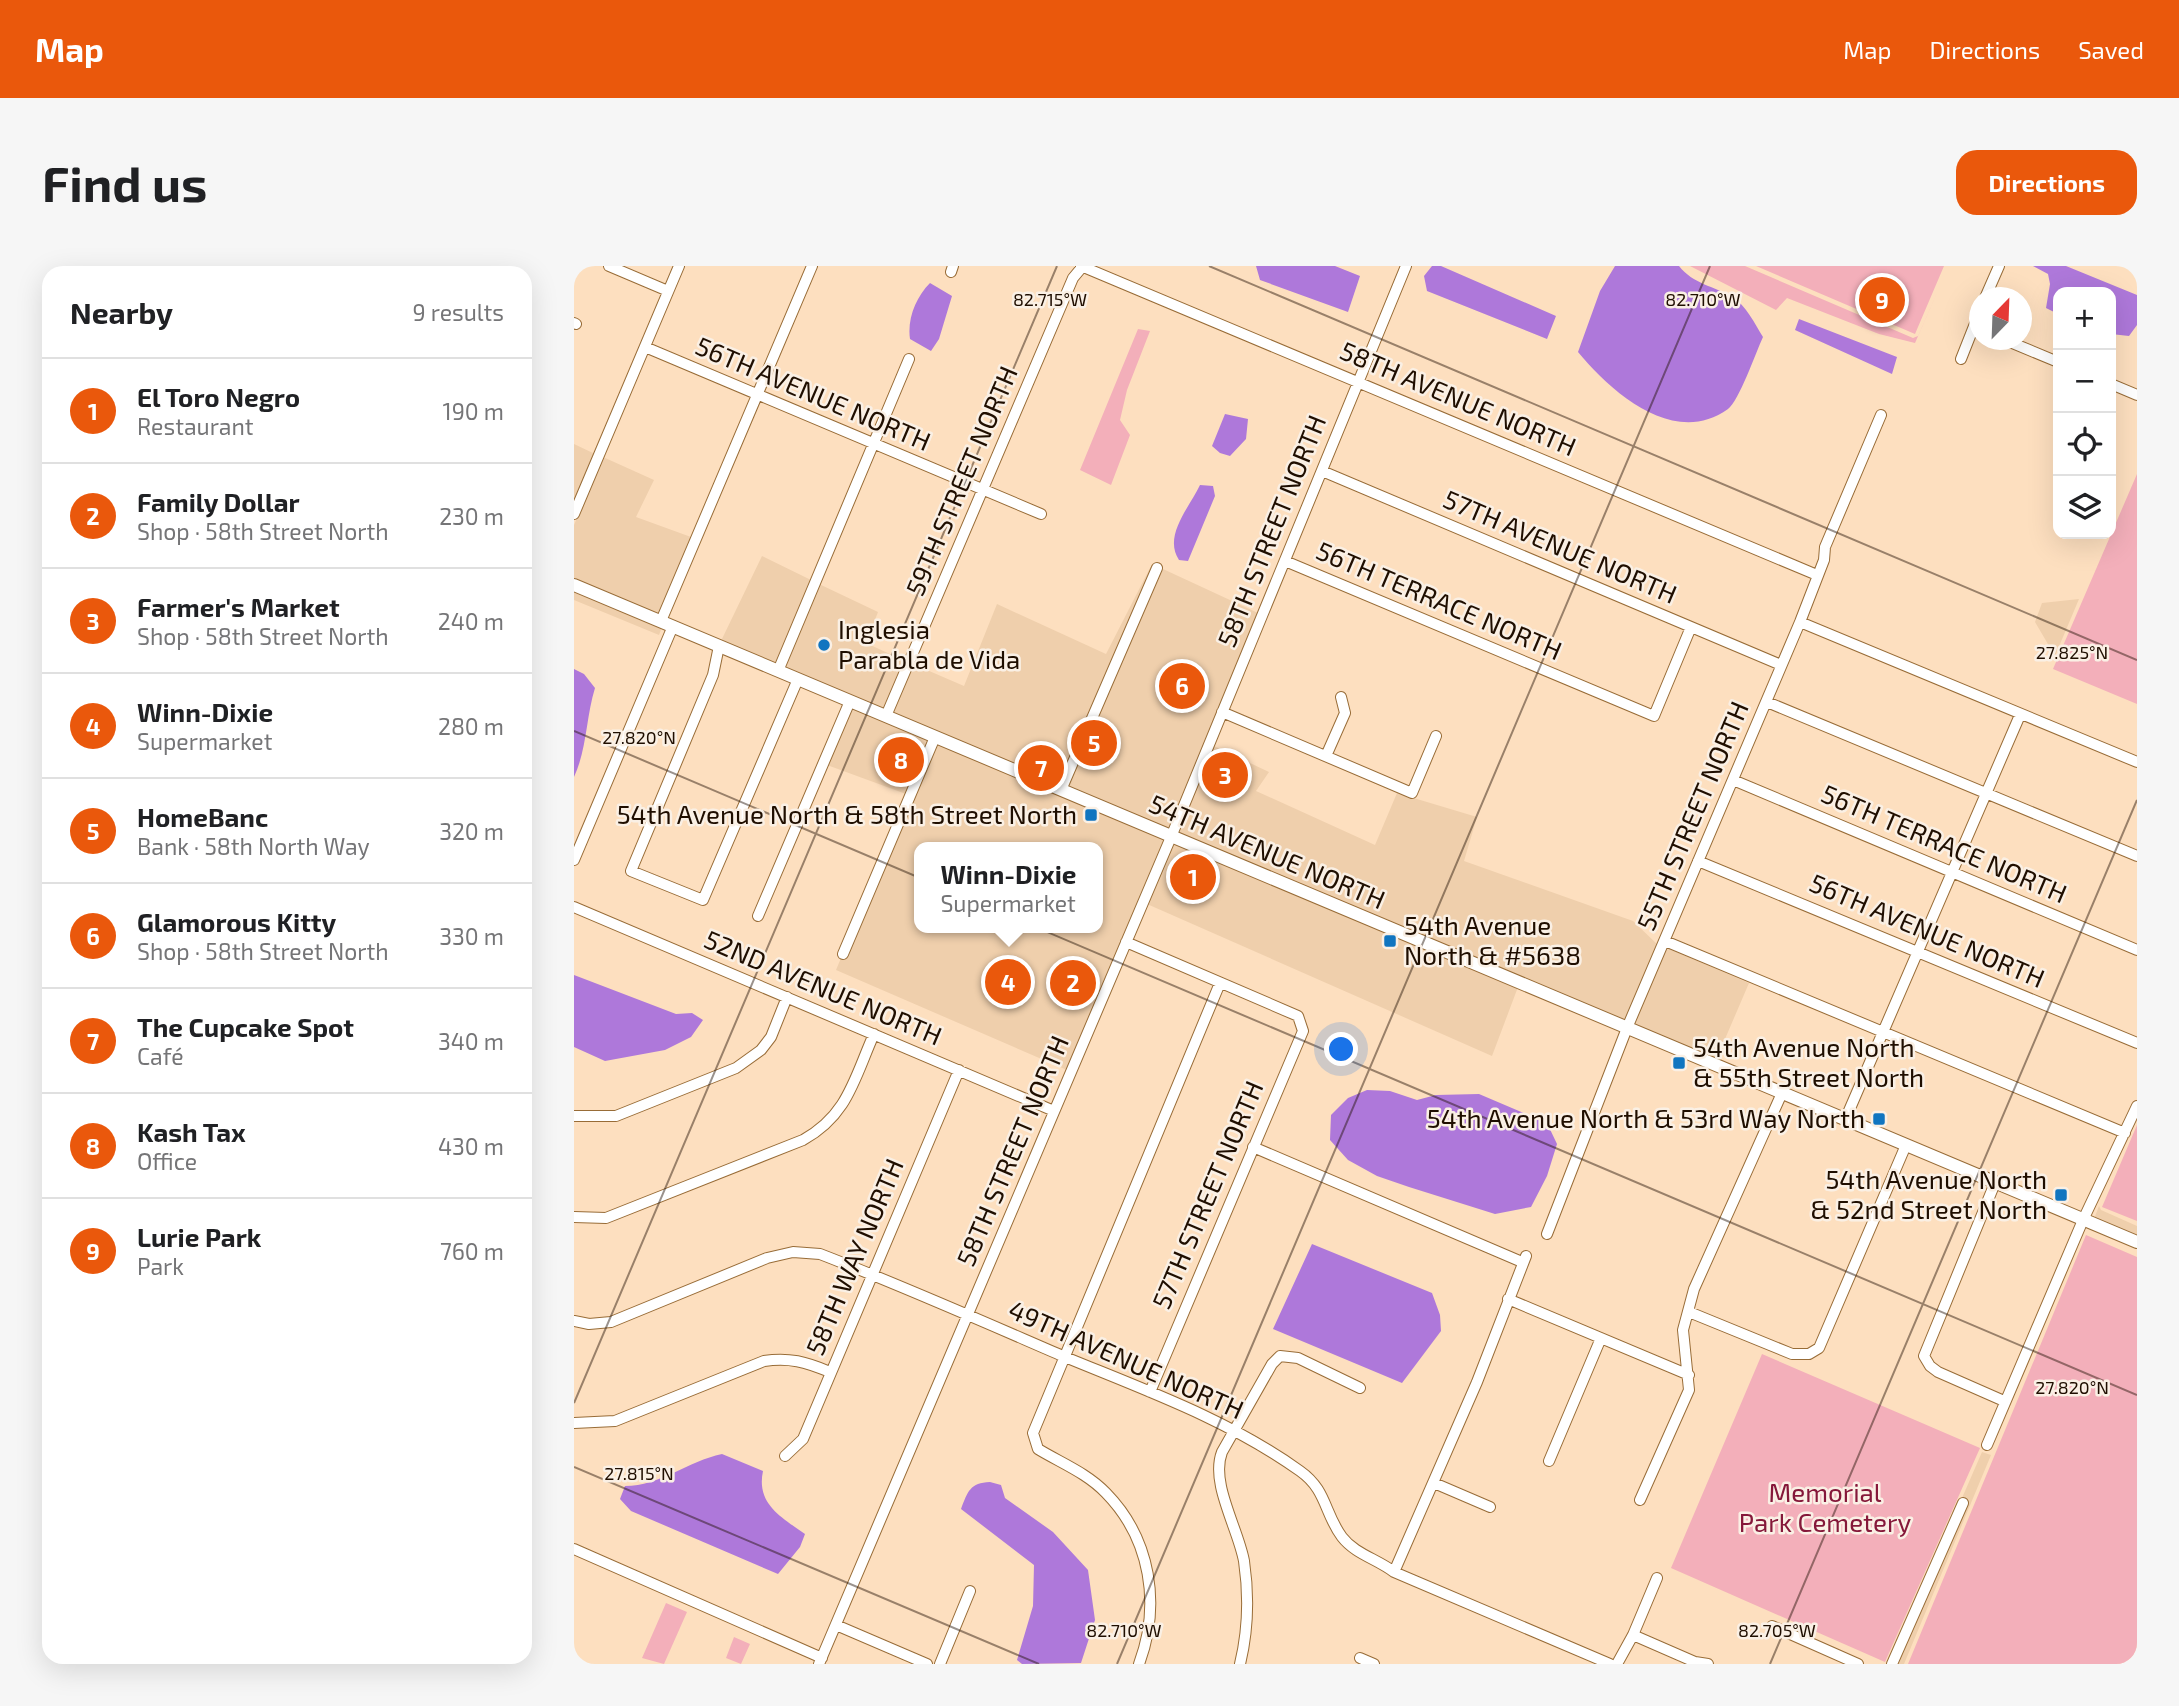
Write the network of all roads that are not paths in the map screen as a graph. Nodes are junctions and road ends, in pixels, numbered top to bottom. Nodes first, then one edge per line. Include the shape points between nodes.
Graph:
1 (610, 266) edge
2 (679, 266) edge
3 (813, 266) edge
4 (1082, 266) edge
5 (1406, 266) edge
6 (1999, 266) edge
7 (1990, 287) edge
8 (668, 291) junction
9 (1969, 344) edge
10 (645, 348) junction
11 (2029, 350) edge
12 (909, 359) dead end
13 (1961, 359) dead end
14 (2053, 360) edge
15 (1359, 382) junction
16 (2116, 386) edge
17 (756, 394) junction
18 (2137, 395) edge
19 (1881, 415) dead end
20 (873, 444) junction
21 (1322, 471) junction
22 (983, 490) junction
23 (574, 514) edge
24 (1041, 514) dead end
25 (1284, 561) junction
26 (1157, 568) dead end
27 (1817, 575) junction
28 (574, 585) edge
29 (1800, 622) junction
30 (667, 624) junction
31 (1691, 627) junction
32 (719, 646) junction
33 (1781, 665) junction
34 (778, 671) junction
35 (798, 679) junction
36 (1341, 697) dead end
37 (850, 701) junction
38 (1767, 702) junction
39 (1222, 712) junction
40 (2020, 715) junction
41 (886, 716) junction
42 (1436, 736) dead end
43 (935, 737) junction
44 (1326, 756) junction
45 (2137, 762) edge
46 (1733, 780) junction
47 (1061, 790) junction
48 (1986, 793) junction
49 (1171, 836) junction
50 (2137, 856) edge
51 (574, 860) edge
52 (1698, 861) junction
53 (1951, 873) junction
54 (574, 907) edge
55 (758, 916) dead end
56 (1665, 941) junction
57 (1126, 942) junction
58 (2137, 950) edge
59 (1918, 951) junction
60 (843, 954) dead end
61 (1220, 983) junction
62 (788, 998) junction
63 (1627, 1028) junction
64 (1883, 1032) junction
65 (874, 1034) junction
66 (2137, 1043) edge
67 (959, 1070) junction
68 (1782, 1093) junction
69 (2137, 1106) edge
70 (1054, 1111) junction
71 (574, 1116) edge
72 (1845, 1119) junction
73 (2125, 1133) junction
74 (1906, 1146) junction
75 (1253, 1147) junction
76 (1995, 1183) junction
77 (574, 1217) edge
78 (2083, 1220) junction
79 (1547, 1234) dead end
80 (2137, 1242) edge
81 (872, 1274) junction
82 (1508, 1299) junction
83 (1689, 1311) junction
84 (968, 1314) junction
85 (574, 1321) edge
86 (1601, 1338) junction
87 (1063, 1356) junction
88 (830, 1372) junction
89 (1689, 1375) junction
90 (1360, 1388) dead end
91 (1150, 1392) junction
92 (2004, 1401) junction
93 (574, 1423) edge
94 (1233, 1432) junction
95 (1987, 1445) dead end
96 (785, 1456) dead end
97 (1549, 1461) dead end
98 (1434, 1483) junction
99 (1640, 1500) dead end
100 (1963, 1503) dead end
101 (1490, 1507) dead end
102 (574, 1549) edge
103 (1394, 1572) junction
104 (1657, 1578) dead end
105 (970, 1591) dead end
106 (836, 1625) junction
107 (1772, 1626) dead end
108 (1633, 1635) junction
109 (1360, 1658) dead end
110 (820, 1661) edge
111 (1695, 1663) edge
112 (926, 1664) edge
113 (940, 1664) edge
114 (1139, 1664) edge
115 (1240, 1664) edge
116 (1374, 1664) edge
117 (1610, 1664) edge
118 (1617, 1664) edge
119 (1708, 1664) edge
120 (1858, 1664) edge
121 (1892, 1664) edge

1 - 8 street
2 - 8 street
3 - 17 street
4 - 15 street, 58TH AVENUE NORTH
4 - 22 street, 59TH STREET NORTH
5 - 15 street, 58TH STREET NORTH
6 - 7 street
8 - 10 street
9 - 13 street
10 - 17 street, 56TH AVENUE NORTH
10 - 23 street
11 - 14 street
12 - 20 street
15 - 21 street, 58TH STREET NORTH
15 - 27 street, 58TH AVENUE NORTH
16 - 18 street
17 - 20 street, 56TH AVENUE NORTH
17 - 30 street
19 - 27 street, 55TH STREET NORTH
20 - 22 street, 56TH AVENUE NORTH
20 - 34 street
21 - 25 street, 58TH STREET NORTH
21 - 31 street, 57TH AVENUE NORTH
22 - 24 street, 56TH AVENUE NORTH
22 - 41 street, 59TH STREET NORTH
25 - 31 street, 56TH TERRACE NORTH via 1654,716
25 - 39 street, 58TH STREET NORTH
26 - 47 street
27 - 29 street, 55TH STREET NORTH
28 - 30 main road, 54TH AVENUE NORTH
29 - 33 street, 55TH STREET NORTH
29 - 40 street
30 - 32 main road, 54TH AVENUE NORTH
30 - 51 street
31 - 33 street, 57TH AVENUE NORTH
32 - 34 main road, 54TH AVENUE NORTH
32 - 35 street via 713,675 631,870 703,900
33 - 38 street, 55TH STREET NORTH
34 - 35 main road, 54TH AVENUE NORTH
35 - 37 main road, 54TH AVENUE NORTH
36 - 44 street via 1345,713
37 - 41 main road, 54TH AVENUE NORTH
37 - 55 street
38 - 46 street, 55TH STREET NORTH
38 - 48 street
39 - 44 street
39 - 49 street, 58TH STREET NORTH
40 - 45 street
40 - 48 street
41 - 43 main road, 54TH AVENUE NORTH
42 - 44 street via 1412,793
43 - 47 main road, 54TH AVENUE NORTH
43 - 60 street
46 - 52 street, 55TH STREET NORTH
46 - 53 street, 56TH TERRACE NORTH
47 - 49 main road, 54TH AVENUE NORTH
48 - 50 street
48 - 53 street
49 - 57 street, 58TH STREET NORTH
49 - 63 main road, 54TH AVENUE NORTH
52 - 56 street, 55TH STREET NORTH
52 - 59 street, 56TH AVENUE NORTH
53 - 58 street, 56TH TERRACE NORTH
53 - 59 street
54 - 62 street, 52ND AVENUE NORTH
56 - 63 street, 55TH STREET NORTH
56 - 64 street
57 - 61 street
57 - 70 street, 58TH STREET NORTH
59 - 64 street
59 - 66 street, 56TH AVENUE NORTH
61 - 75 street, 57TH STREET NORTH via 1298,1016 1303,1031
61 - 87 street
62 - 65 street, 52ND AVENUE NORTH
62 - 71 street via 771,1037 736,1068 616,1116
63 - 68 main road, 54TH AVENUE NORTH
63 - 79 street, 55TH STREET NORTH
64 - 72 street
64 - 73 street
65 - 67 street, 52ND AVENUE NORTH
65 - 77 street via 840,1111 825,1128 606,1218
67 - 70 street, 52ND AVENUE NORTH
67 - 81 street, 58TH WAY NORTH
68 - 72 main road, 54TH AVENUE NORTH
68 - 83 street via 1694,1289
69 - 73 street
70 - 84 street, 58TH STREET NORTH
72 - 74 main road, 54TH AVENUE NORTH
73 - 78 street
74 - 76 main road, 54TH AVENUE NORTH
74 - 83 street via 1819,1348 1809,1354 1792,1354
75 - 82 street via 1524,1259
75 - 91 street, 57TH STREET NORTH
76 - 78 main road, 54TH AVENUE NORTH
76 - 92 street via 1924,1356 1938,1372
78 - 80 main road, 54TH AVENUE NORTH
78 - 92 street
81 - 84 street, 49TH AVENUE NORTH
81 - 85 street, 49TH AVENUE NORTH via 820,1254 793,1252 766,1258 611,1322
81 - 88 street, 58TH WAY NORTH
82 - 86 street
82 - 98 street
83 - 89 street via 1683,1330
84 - 87 street, 49TH AVENUE NORTH
84 - 106 street, 58TH STREET NORTH
86 - 89 street
86 - 97 street
87 - 91 street, 49TH AVENUE NORTH
87 - 114 street via 1035,1424 1034,1442 1106,1493 1135,1536 1144,1557 1152,1607
88 - 93 street via 800,1360 764,1361 615,1421
88 - 96 street, 58TH WAY NORTH via 803,1439
89 - 99 street via 1689,1390
90 - 94 street via 1298,1357 1280,1356
91 - 94 street, 49TH AVENUE NORTH
92 - 95 street
94 - 103 street, 49TH AVENUE NORTH via 1315,1484 1339,1534
94 - 115 street via 1217,1464 1246,1582 1246,1632
98 - 101 street
98 - 103 street
100 - 121 street
102 - 110 street
103 - 117 street, 49TH AVENUE NORTH
104 - 108 street
105 - 113 street
106 - 110 street, 58TH STREET NORTH
106 - 112 street
107 - 120 street
108 - 111 street
108 - 118 street
109 - 116 street
111 - 119 street

